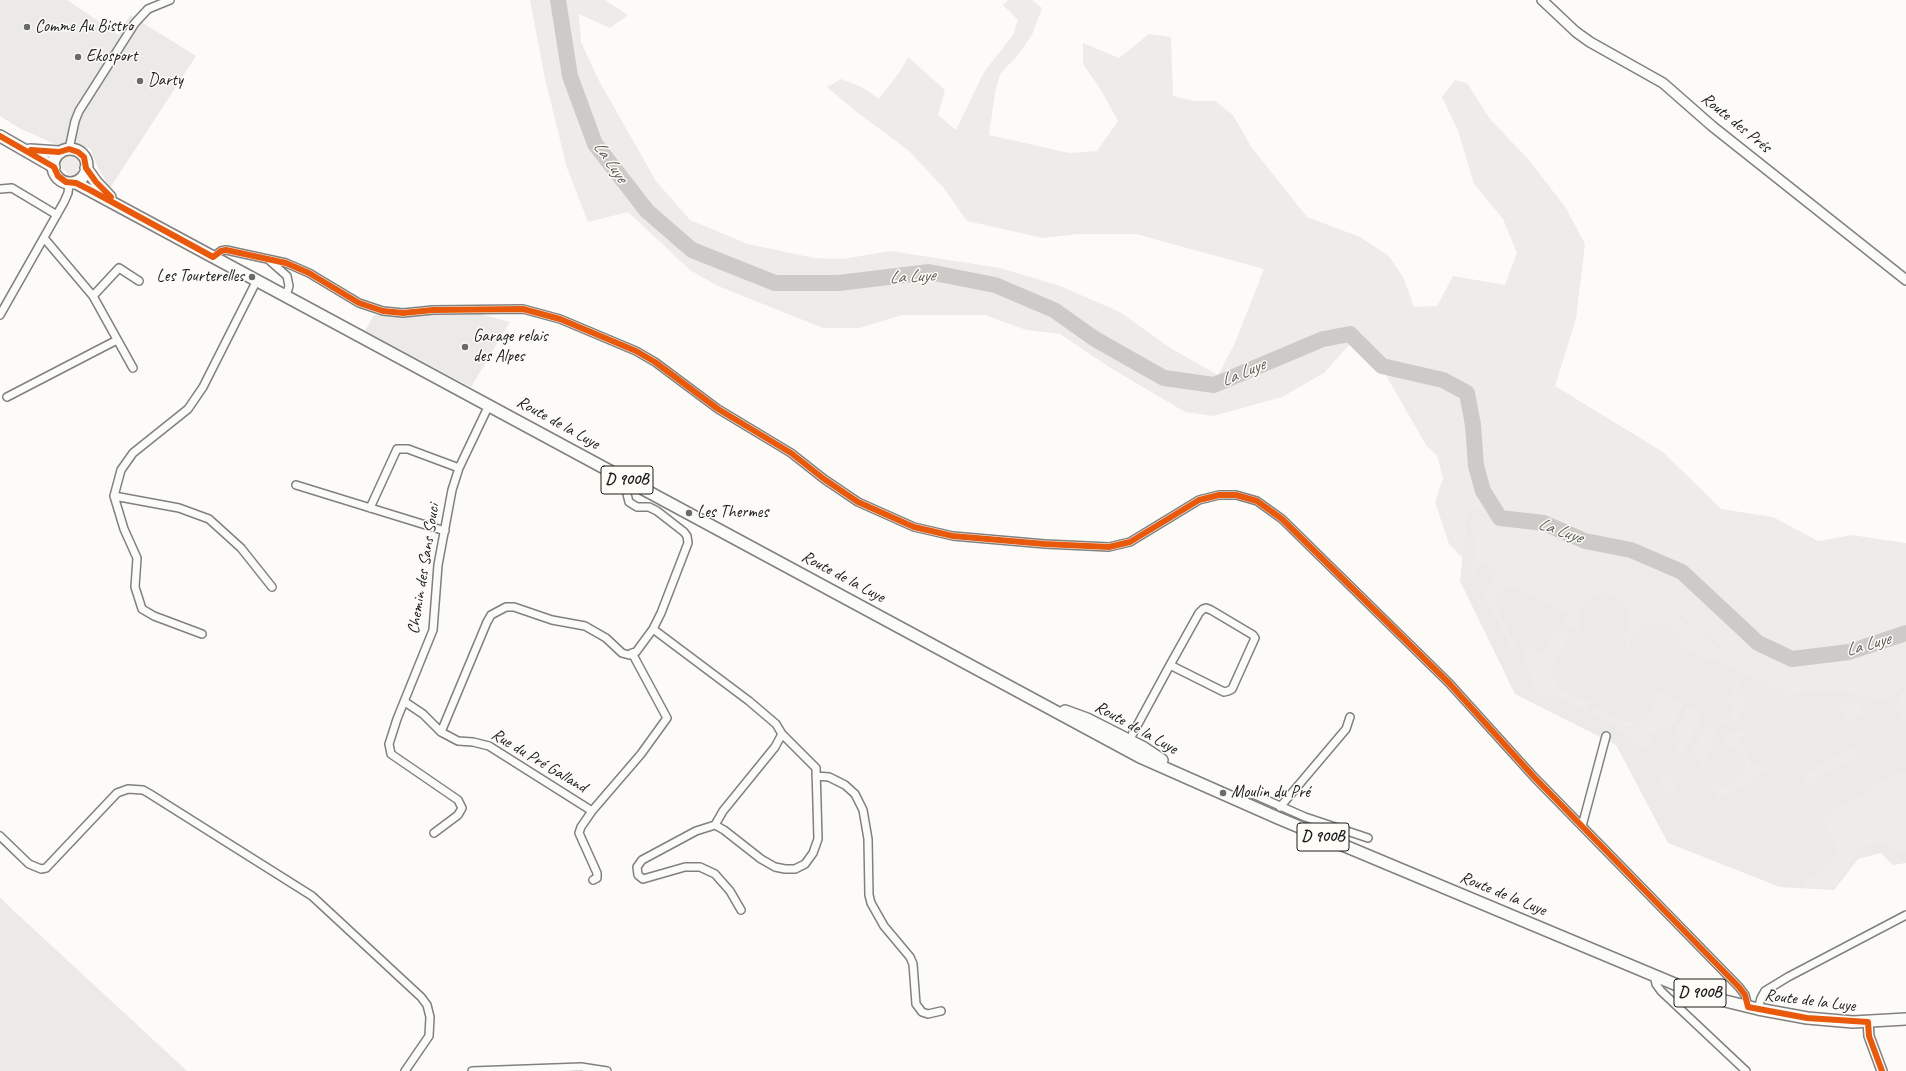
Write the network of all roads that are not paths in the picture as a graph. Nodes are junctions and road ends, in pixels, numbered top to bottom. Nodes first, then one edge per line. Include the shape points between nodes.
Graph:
1 (170, 0) edge
2 (1542, 0) edge
3 (0, 136) edge
4 (23, 149) junction
5 (64, 150) junction
6 (54, 168) junction
7 (86, 168) junction
8 (72, 183) junction
9 (0, 189) edge
10 (121, 206) junction
11 (57, 215) junction
12 (44, 238) junction
13 (213, 257) junction
14 (268, 258) junction
15 (256, 280) junction
16 (1906, 280) edge
17 (139, 281) dead end
18 (93, 296) junction
19 (286, 296) junction
20 (0, 315) edge
21 (117, 340) junction
22 (133, 368) dead end
23 (7, 397) dead end
24 (489, 405) junction
25 (459, 468) junction
26 (631, 482) junction
27 (296, 485) dead end
28 (114, 496) junction
29 (370, 508) junction
30 (444, 531) junction
31 (272, 587) dead end
32 (653, 629) junction
33 (202, 634) dead end
34 (632, 654) junction
35 (1170, 666) junction
36 (405, 702) junction
37 (1350, 717) dead end
38 (441, 732) junction
39 (782, 734) junction
40 (1606, 736) dead end
41 (1127, 744) junction
42 (816, 776) junction
43 (1239, 800) junction
44 (1280, 807) junction
45 (592, 811) junction
46 (715, 825) junction
47 (1582, 826) junction
48 (434, 833) dead end
49 (0, 836) edge
50 (1368, 838) dead end
51 (593, 880) dead end
52 (741, 910) dead end
53 (1906, 915) edge
54 (1654, 975) junction
55 (1753, 1008) junction
56 (941, 1011) dead end
57 (1906, 1019) edge
58 (1868, 1022) junction
59 (405, 1071) edge
60 (472, 1071) edge
61 (607, 1071) edge
62 (1746, 1071) edge
63 (1882, 1071) edge

1 - 5 street via 148,9 134,23 79,110
2 - 16 street, Route des Prés via 1590,42 1663,83 1712,126
3 - 4 main road
4 - 5 main road
4 - 6 main road
5 - 6 main road via 54,162
5 - 7 main road via 81,154 86,161
6 - 8 main road via 58,176
7 - 8 main road via 82,179
7 - 10 main road, Route de la Luye / D 900B via 96,182
8 - 10 main road, Route de la Luye / D 900B
8 - 11 street
9 - 11 street via 12,188
10 - 13 main road, Route de la Luye / D 900B
11 - 12 street
12 - 18 street
12 - 20 street
13 - 14 street via 226,250
13 - 15 main road, Route de la Luye / D 900B
14 - 19 street via 287,276 289,286
14 - 47 street via 309,273 359,303 383,312 523,309 560,318 655,362 718,409 791,453 858,502 914,527 953,536 1109,547 1130,542 1199,500 1219,495 1236,495 1257,501 1282,520 1449,684
15 - 19 main road, Route de la Luye / D 900B
15 - 28 street via 203,387 188,409 134,453 121,470
17 - 18 street via 120,268
18 - 21 street
19 - 24 main road, Route de la Luye / D 900B
21 - 22 street
21 - 23 street
24 - 25 street, Chemin des Sans Souci
24 - 26 main road, Route de la Luye / D 900B
25 - 29 street via 408,449 397,449
25 - 30 street, Chemin des Sans Souci
26 - 32 street via 627,494 629,502 657,511 688,536 687,550
26 - 41 main road, Route de la Luye / D 900B via 1042,704
27 - 29 street
28 - 31 street via 179,508 209,520 242,548
28 - 33 street via 136,558 134,587 142,609
29 - 30 street
30 - 36 street, Chemin des Sans Souci via 438,565 433,630
32 - 34 street
32 - 39 street via 749,701 776,724
34 - 38 street via 622,653 606,638 585,626 552,620 514,607 502,609 491,615 487,622
34 - 45 street, Rue du Pré Galland via 667,718 641,754
35 - 35 street via 1203,609 1206,608 1255,638 1232,688 1228,691 1224,692
35 - 41 street
36 - 38 street, Rue du Pré Galland via 423,714
36 - 48 street, Chemin des Sans Souci via 389,744 391,754 458,800 462,808 458,815
37 - 44 street via 1346,729
38 - 45 street, Rue du Pré Galland via 458,741 490,746
39 - 42 street via 816,768
39 - 46 street via 775,747 723,811
40 - 47 street
41 - 43 main road, Route de la Luye / D 900B via 1190,778
42 - 46 street via 818,839 813,853 805,864 795,869 775,867
42 - 56 street via 830,777 855,794 863,810 868,839 869,895 872,903 884,926 910,957 913,964 916,1004 922,1012 928,1014
43 - 44 street via 1248,794
43 - 54 main road, Route de la Luye / D 900B
44 - 50 street
45 - 51 street via 579,833 597,873 597,878
46 - 52 street via 696,831 642,860 637,867 638,875 643,879 685,868 700,867 716,874 730,890
47 - 55 street via 1739,987
49 - 59 street via 29,864 41,869 46,868 117,793 128,789 143,790 150,794 312,896 422,997 430,1017 429,1036
53 - 55 street via 1788,977 1765,992
54 - 55 main road, Route de la Luye / D 900B via 1710,996
54 - 62 street via 1661,991
55 - 58 main road, Route de la Luye / D 900B via 1807,1018
57 - 58 main road, Route de la Luye / D 900B
58 - 63 street via 1869,1036
60 - 61 street via 581,1067

